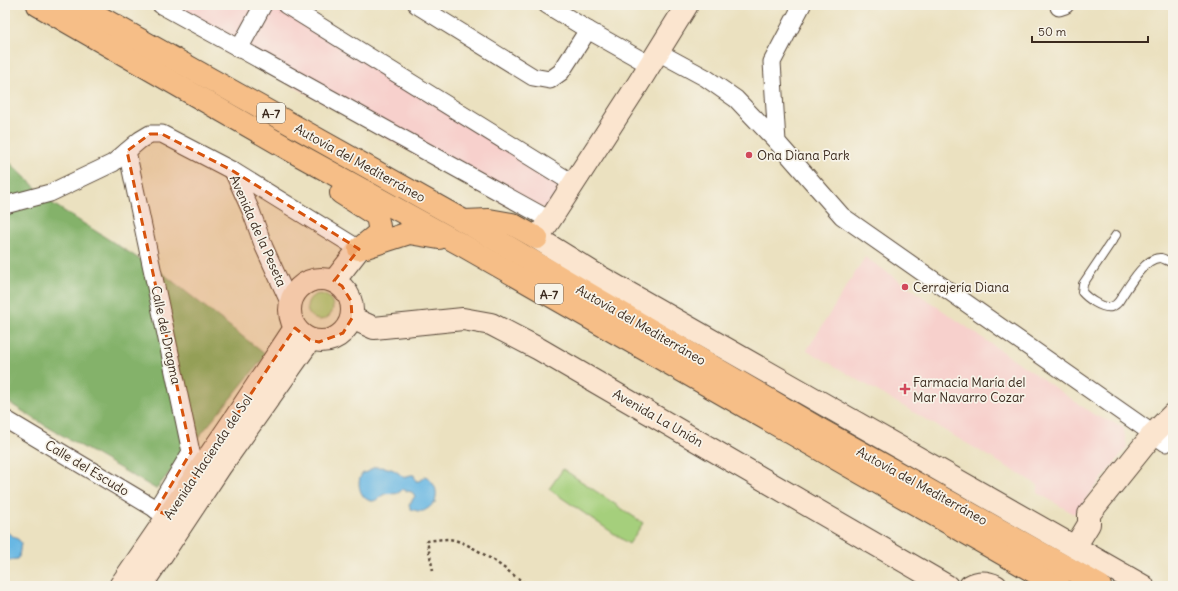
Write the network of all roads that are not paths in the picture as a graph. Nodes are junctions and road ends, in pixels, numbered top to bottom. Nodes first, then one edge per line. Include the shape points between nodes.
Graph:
1 (38, 5) edge
2 (78, 5) edge
3 (161, 5) edge
4 (263, 5) edge
5 (286, 5) edge
6 (417, 5) edge
7 (547, 5) edge
8 (687, 5) edge
9 (802, 5) edge
10 (1059, 5) edge
11 (1065, 5) edge
12 (588, 30) junction
13 (239, 49) junction
14 (654, 59) junction
15 (777, 142) junction
16 (127, 151) junction
17 (292, 151) junction
18 (233, 171) junction
19 (574, 184) junction
20 (5, 206) edge
21 (550, 220) junction
22 (464, 221) junction
23 (1116, 235) dead end
24 (537, 238) junction
25 (462, 245) junction
26 (359, 249) junction
27 (1173, 263) edge
28 (334, 282) junction
29 (290, 304) junction
30 (352, 318) junction
31 (303, 334) junction
32 (1173, 414) edge
33 (5, 419) edge
34 (1164, 437) edge
35 (162, 513) junction
36 (1075, 547) junction
37 (120, 586) edge
38 (141, 586) edge
39 (947, 586) edge
40 (970, 586) edge
41 (996, 586) edge
42 (1059, 586) edge
43 (1100, 586) edge
44 (1143, 586) edge

1 - 17 highway, Autovía del Mediterráneo / A-7
2 - 22 highway, Autovía del Mediterráneo / A-7
3 - 13 street
4 - 13 street
5 - 19 street
6 - 12 street via 533,77 550,80 561,72
7 - 12 street
8 - 14 street
9 - 15 street via 772,62
10 - 11 street
12 - 14 street
13 - 21 street
14 - 15 street via 706,78 736,99
14 - 19 street
15 - 34 street via 842,216
16 - 18 street, Avenida de la Peseta via 150,134 162,134
16 - 20 street, Avenida de la Peseta via 113,163 50,192
16 - 35 street, Calle del Dragma via 191,452
17 - 25 highway, Autovía del Mediterráneo / A-7
17 - 26 highway via 338,191 377,216 380,232
18 - 26 street
18 - 29 street, Avenida de la Peseta
19 - 21 street
21 - 24 street
22 - 24 highway via 489,220 512,224
22 - 43 highway, Autovía del Mediterráneo / A-7 via 821,430
23 - 27 lane via 1083,284 1082,292 1086,297 1104,307 1110,308 1115,305 1142,268 1153,259 1161,258
24 - 36 street via 595,274
25 - 26 highway via 410,233
25 - 42 highway, Autovía del Mediterráneo / A-7
26 - 28 street
28 - 29 street via 325,279 307,282 299,288
28 - 30 street via 342,286 352,301
29 - 31 street via 291,316
30 - 31 street via 343,333 328,341 319,342
30 - 39 street, Avenida La Unión via 374,328 463,319 491,324 540,349
31 - 35 street, Avenida Hacienda del Sol
31 - 38 street, Avenida Hacienda del Sol via 220,467
32 - 34 street
33 - 35 street, Calle del Escudo
34 - 36 street via 1089,514 1089,524
35 - 37 street, Avenida Hacienda del Sol
36 - 44 street
40 - 41 street via 981,582

